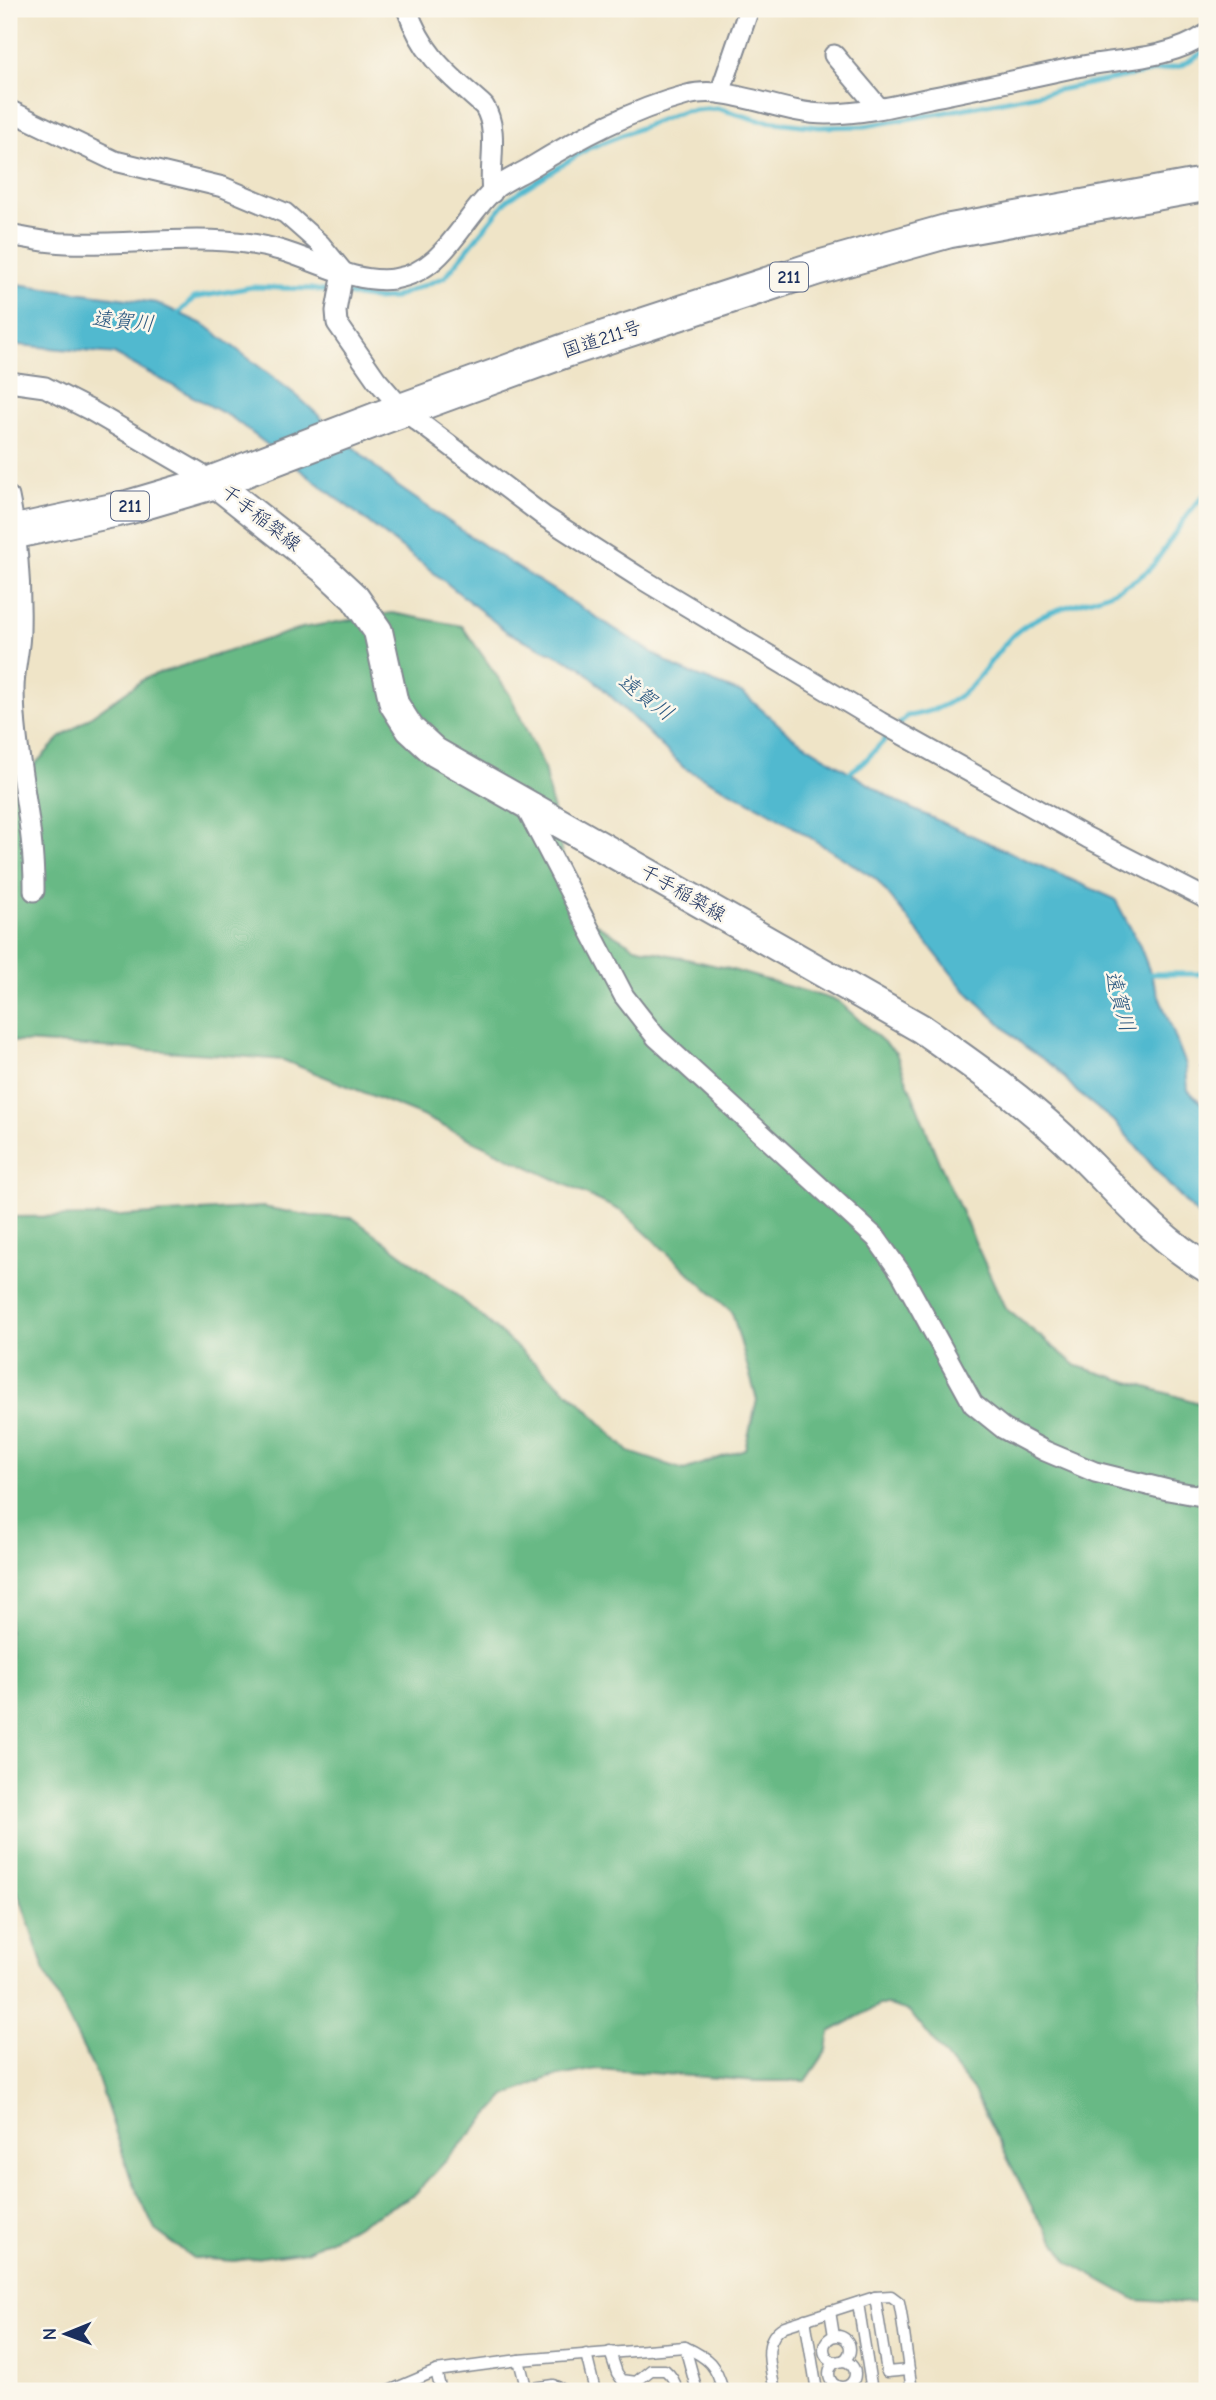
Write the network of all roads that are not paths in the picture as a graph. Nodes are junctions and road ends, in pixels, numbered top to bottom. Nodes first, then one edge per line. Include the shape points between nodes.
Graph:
1 (407, 9) edge
2 (749, 9) edge
3 (1207, 34) edge
4 (834, 55) dead end
5 (720, 93) junction
6 (879, 108) junction
7 (9, 110) edge
8 (1207, 184) edge
9 (492, 193) junction
10 (9, 235) edge
11 (343, 272) junction
12 (9, 382) edge
13 (393, 413) junction
14 (214, 482) junction
15 (9, 497) edge
16 (13, 533) edge
17 (11, 688) edge
18 (523, 802) junction
19 (34, 891) dead end
20 (1207, 899) edge
21 (1207, 1268) edge
22 (1207, 1497) edge
23 (875, 2297) junction
24 (858, 2303) junction
25 (830, 2312) junction
26 (805, 2319) junction
27 (834, 2336) junction
28 (685, 2347) junction
29 (610, 2352) junction
30 (586, 2354) junction
31 (519, 2361) junction
32 (839, 2361) junction
33 (909, 2370) junction
34 (436, 2371) junction
35 (844, 2389) edge
36 (527, 2390) edge
37 (389, 2391) edge
38 (441, 2391) edge
39 (566, 2391) edge
40 (595, 2391) edge
41 (674, 2391) edge
42 (695, 2391) edge
43 (723, 2391) edge
44 (775, 2391) edge
45 (817, 2391) edge
46 (872, 2391) edge
47 (912, 2391) edge

1 - 9 street via 425,50 490,116
2 - 5 street
3 - 6 street via 1166,54 1080,66
4 - 6 street
5 - 6 street via 825,114
5 - 9 street via 688,95 614,122
7 - 11 street via 115,161 223,187 285,214 320,244
8 - 13 highway, 国道211号 / 211 via 961,228 909,242 607,337
9 - 11 street via 435,260 418,272 378,280
10 - 11 street via 63,243 214,240 280,250
11 - 13 street via 337,323 376,379
12 - 14 street via 44,387
13 - 14 highway, 国道211号 / 211
13 - 20 street via 636,576 880,722
14 - 16 highway, 国道211号 / 211 via 130,507
14 - 18 main road, 千手稲築線 via 355,598 378,631 394,704 410,729 435,752
15 - 16 street
16 - 17 street via 20,632
17 - 19 street
18 - 21 main road, 千手稲築線 via 922,1029 995,1079 1061,1136 1145,1220
18 - 22 street via 624,996 656,1037 876,1238 901,1273 973,1404 1004,1429 1095,1472
23 - 24 lane
23 - 33 lane via 891,2296 899,2302
23 - 33 lane via 887,2372
24 - 25 lane
24 - 46 lane
25 - 26 lane
25 - 27 lane
26 - 44 lane via 775,2331 770,2341
26 - 45 lane
27 - 32 lane via 827,2341 825,2353 830,2360
27 - 32 lane via 850,2346 846,2358
28 - 29 lane
28 - 42 lane
28 - 43 lane via 705,2357 718,2373
29 - 30 lane
29 - 41 lane via 622,2380 636,2382 651,2370 665,2370 674,2381
30 - 31 lane
30 - 40 lane
31 - 34 lane
31 - 36 lane
32 - 35 lane via 828,2374
32 - 35 lane via 847,2362 854,2372
33 - 47 lane
34 - 37 lane
34 - 38 lane
36 - 39 lane via 553,2385

